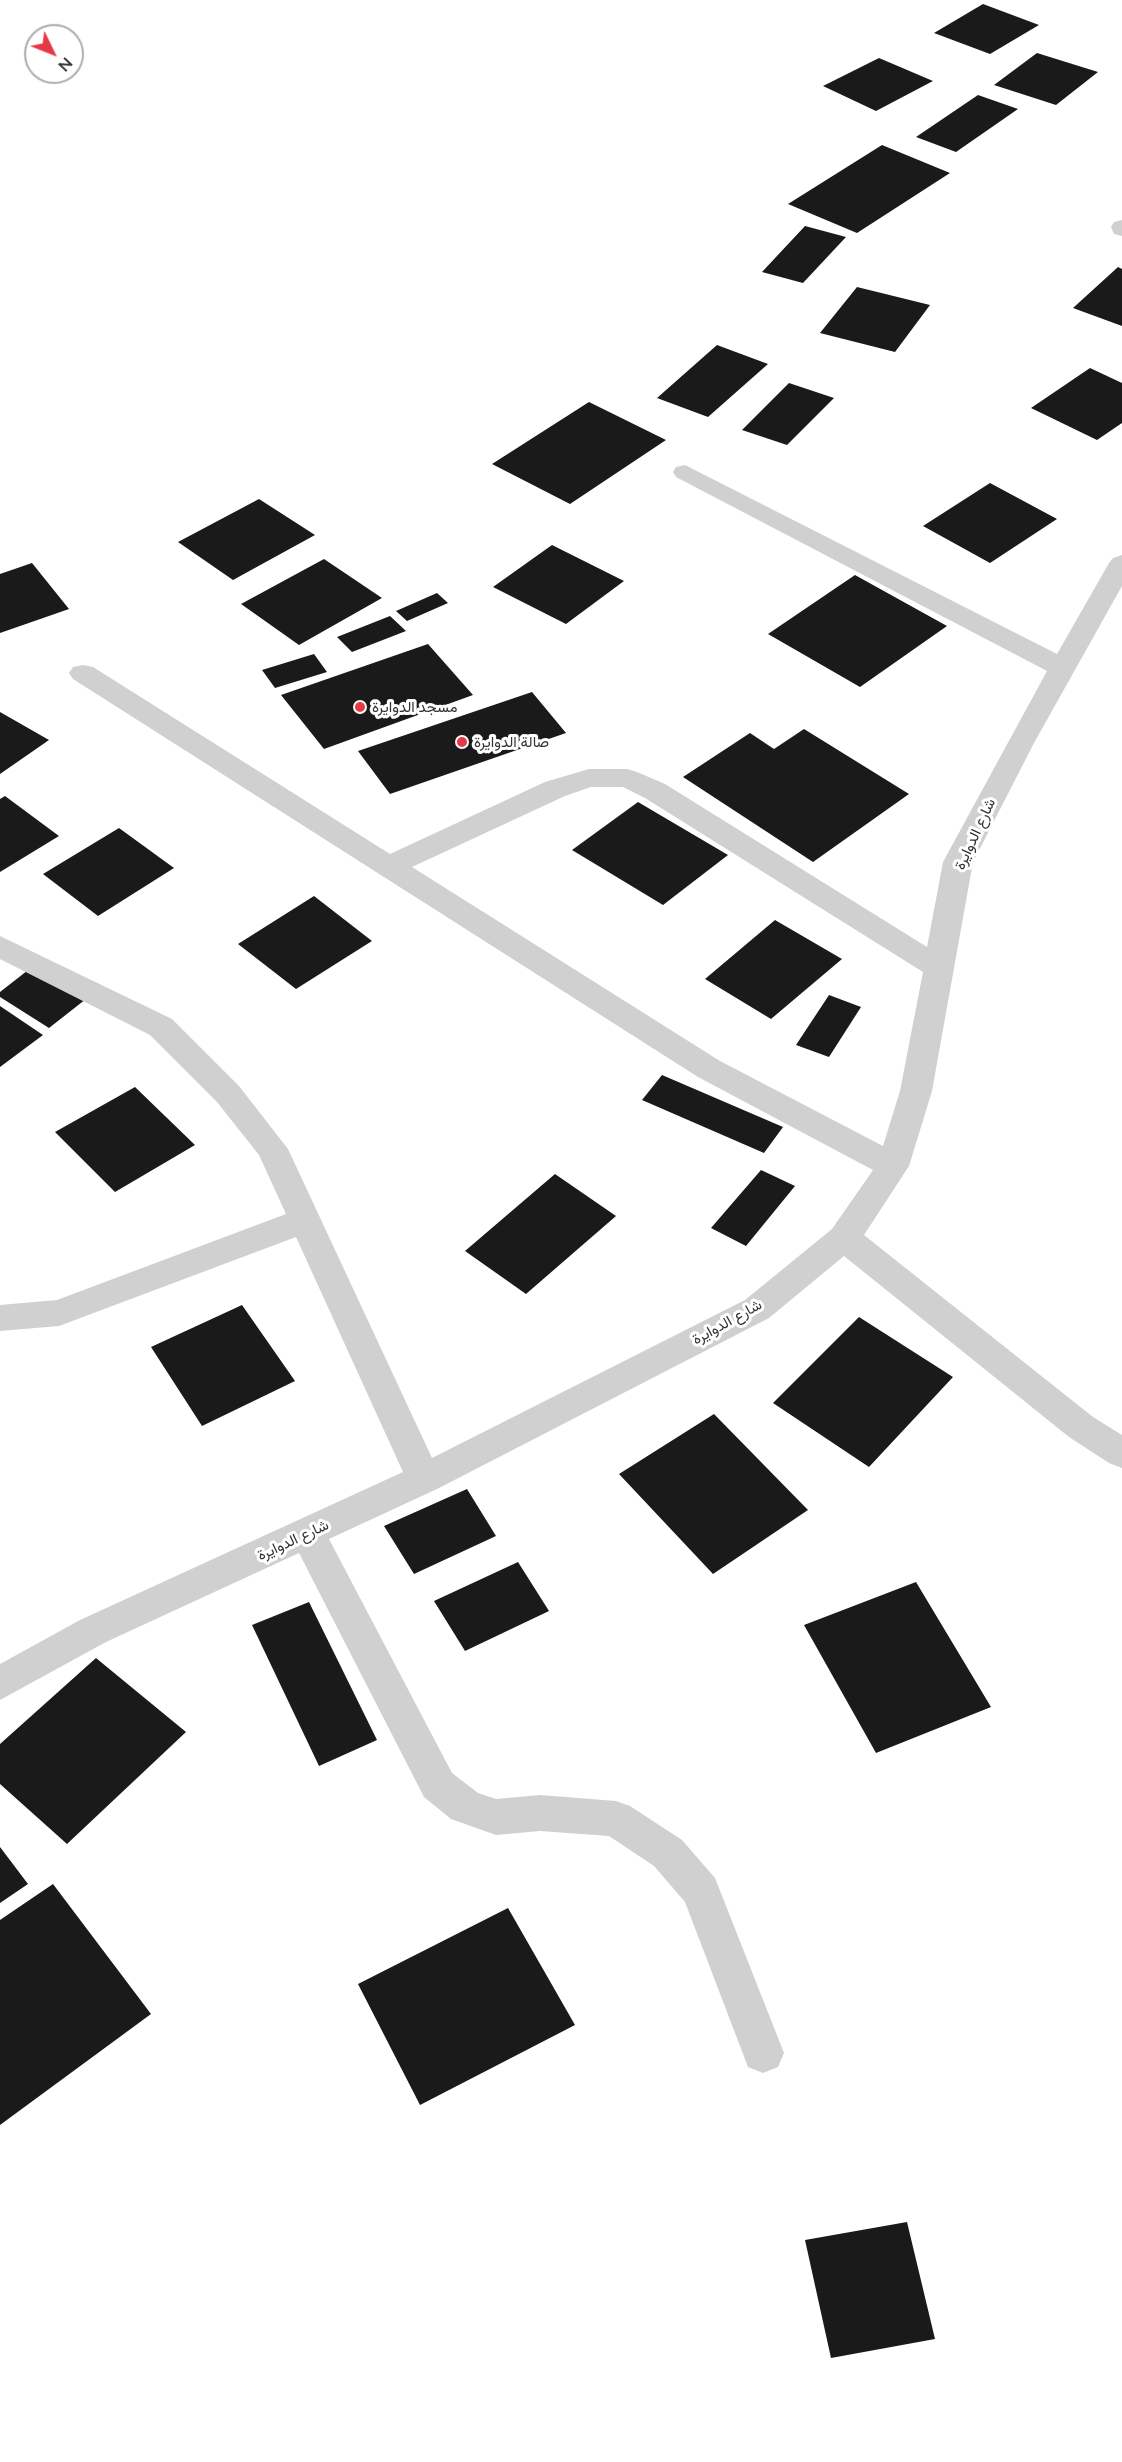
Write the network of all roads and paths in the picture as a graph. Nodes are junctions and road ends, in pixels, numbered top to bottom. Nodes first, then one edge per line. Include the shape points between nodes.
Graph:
1 (685, 472) dead end
2 (1122, 563) edge
3 (1062, 668) junction
4 (83, 674) dead end
5 (387, 867) junction
6 (0, 946) edge
7 (939, 968) junction
8 (893, 1166) junction
9 (305, 1220) junction
10 (844, 1238) junction
11 (0, 1318) edge
12 (1122, 1453) edge
13 (424, 1479) junction
14 (307, 1533) junction
15 (0, 1683) edge
16 (763, 2053) dead end

1 - 3 street
2 - 3 street, شارع الدوايرة
3 - 7 street, شارع الدوايرة via 958,862
4 - 5 street
5 - 7 street via 555,789 589,778 627,778 655,791
5 - 8 street via 709,1070
6 - 9 street via 161,1027 228,1094 272,1149
7 - 8 street, شارع الدوايرة via 916,1091
8 - 10 street, شارع الدوايرة
9 - 11 street via 58,1313
9 - 13 street
10 - 12 street via 1081,1427
10 - 13 street, شارع الدوايرة via 757,1309
13 - 14 street, شارع الدوايرة
14 - 15 street, شارع الدوايرة via 93,1631
14 - 16 street via 438,1785 465,1806 496,1817 540,1813 616,1819 668,1853 701,1890

